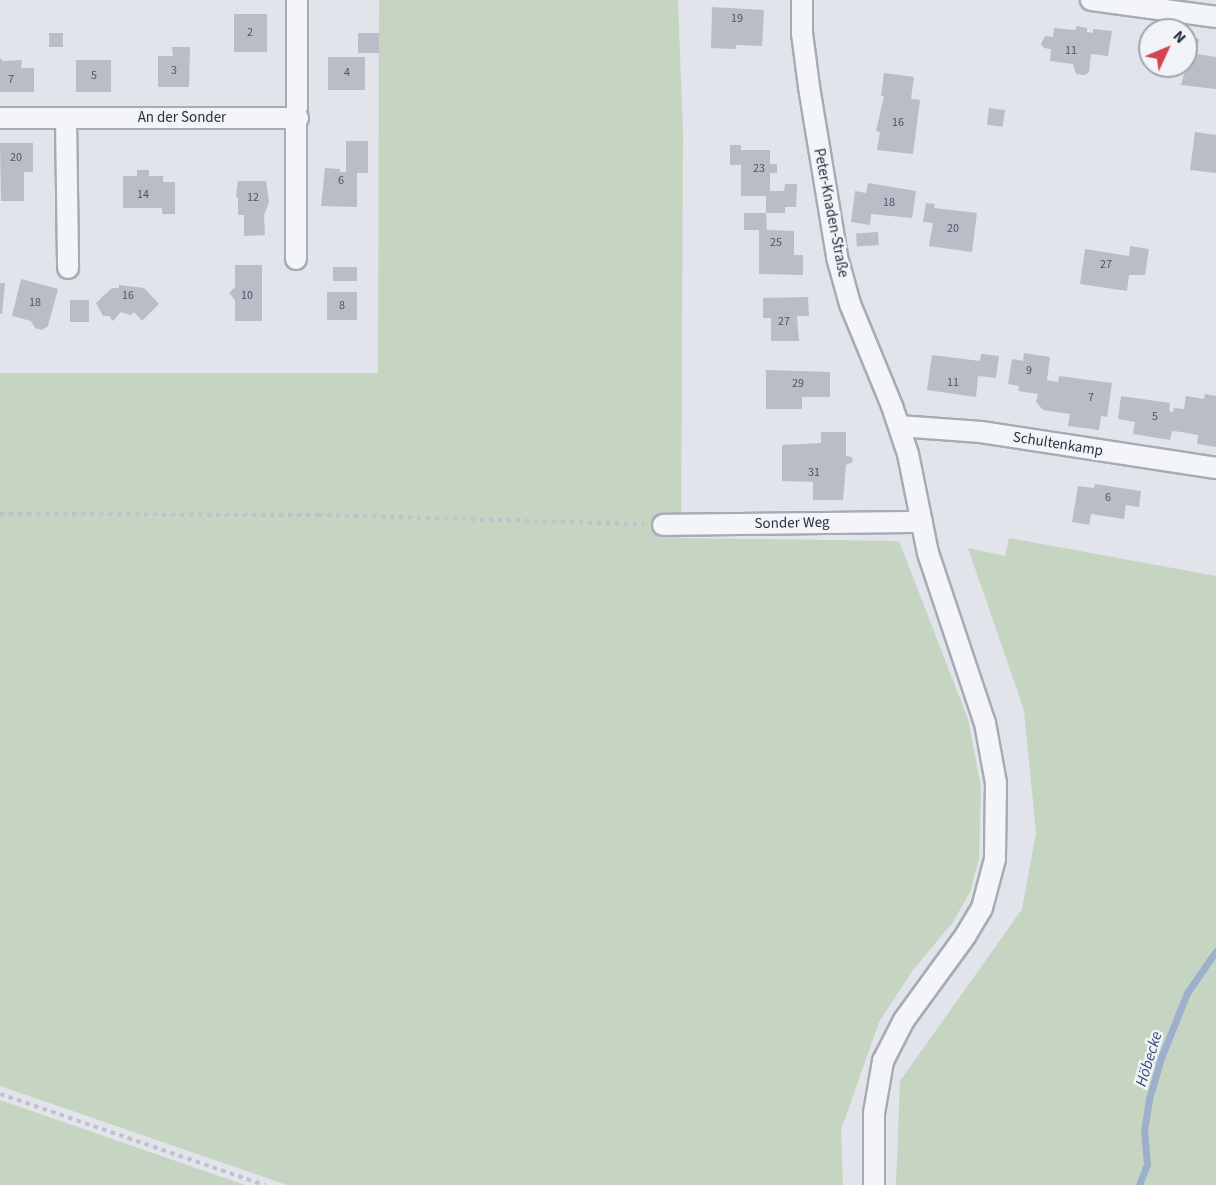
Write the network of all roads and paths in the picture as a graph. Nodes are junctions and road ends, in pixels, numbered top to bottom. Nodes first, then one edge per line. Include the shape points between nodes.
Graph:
1 (297, 0) edge
2 (802, 0) edge
3 (1091, 0) edge
4 (1216, 17) edge
5 (0, 118) edge
6 (66, 118) junction
7 (298, 118) junction
8 (296, 259) dead end
9 (68, 268) dead end
10 (899, 426) junction
11 (1216, 468) edge
12 (0, 514) edge
13 (921, 522) junction
14 (663, 525) joint
15 (0, 1094) edge
16 (265, 1185) edge
17 (874, 1185) edge

1 - 7 street
2 - 10 street, Peter-Knaden-Straße via 805,54 837,257 854,315
3 - 4 street
5 - 6 street, An der Sonder
6 - 7 street, An der Sonder
6 - 9 street
7 - 8 street
10 - 11 street, Schultenkamp via 981,432
10 - 13 street, Peter-Knaden-Straße
12 - 14 path via 318,515
13 - 14 street, Sonder Weg
13 - 17 street, Peter-Knaden-Straße via 939,590 987,732 996,783 997,840 992,877 982,908 904,1020 883,1061 874,1107
15 - 16 path

